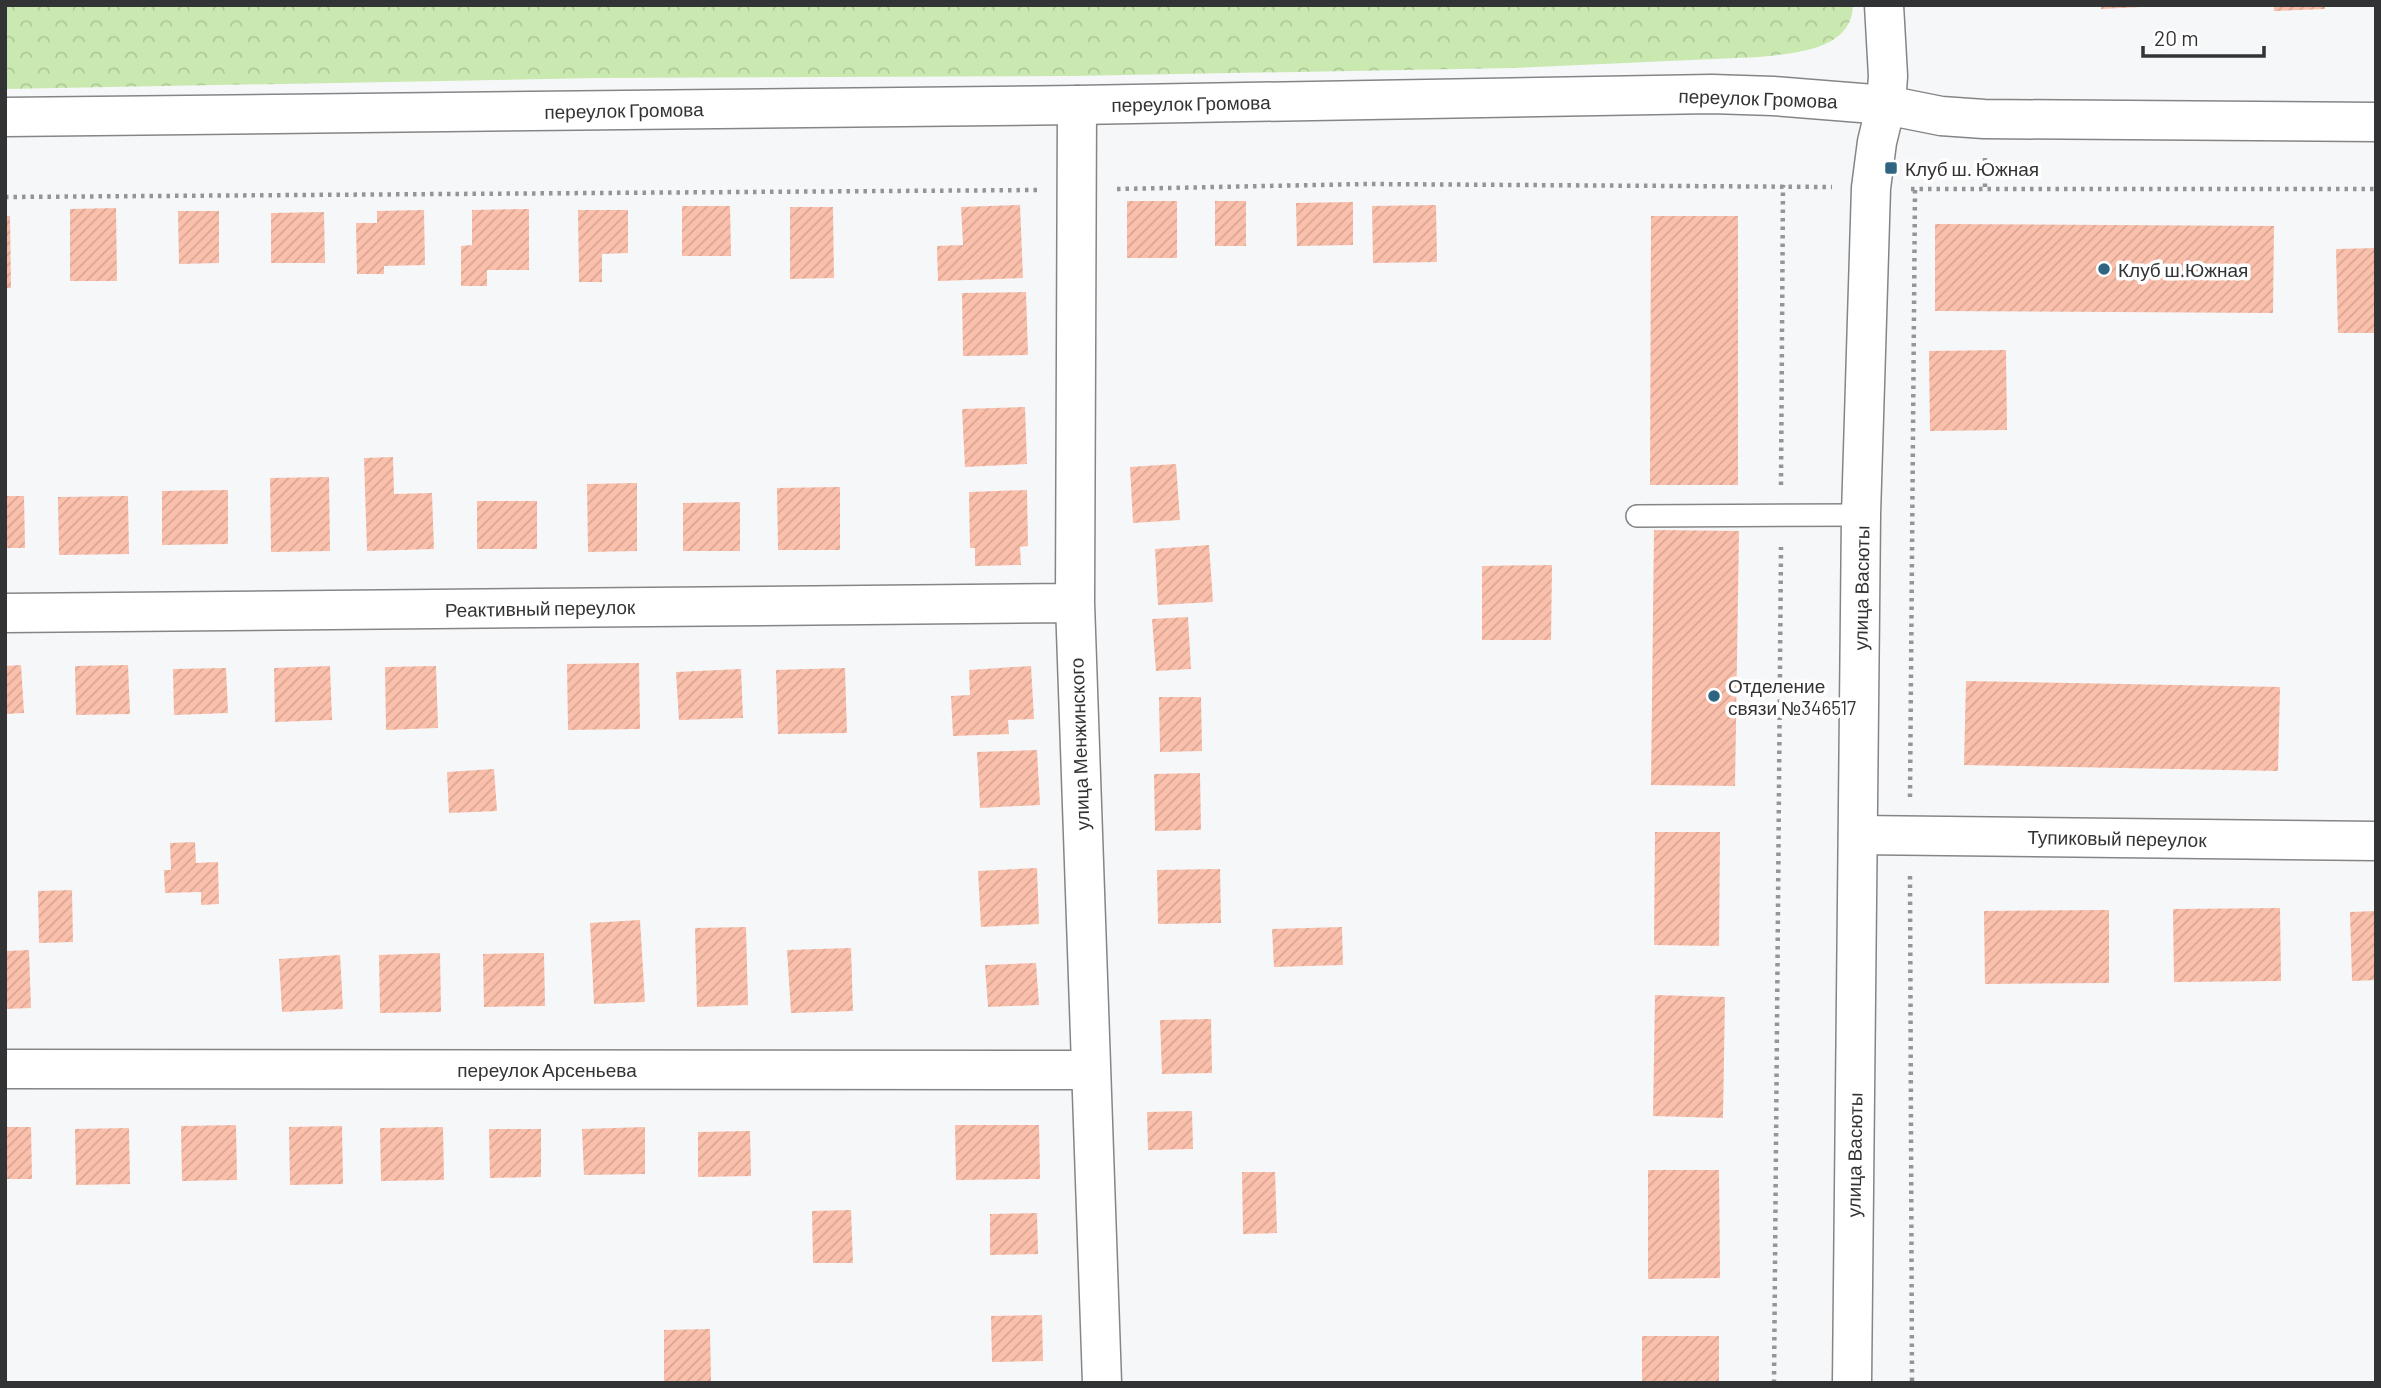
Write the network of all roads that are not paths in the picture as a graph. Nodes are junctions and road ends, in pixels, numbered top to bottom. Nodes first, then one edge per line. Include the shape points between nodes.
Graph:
1 (1884, 5) edge
2 (1077, 105) junction
3 (1886, 105) junction
4 (5, 117) edge
5 (2376, 122) edge
6 (1861, 515) junction
7 (1637, 516) dead end
8 (1075, 603) junction
9 (5, 613) edge
10 (1858, 835) junction
11 (2376, 841) edge
12 (5, 1069) edge
13 (1089, 1070) junction
14 (1102, 1383) edge
15 (1852, 1383) edge

1 - 3 street, улица Васюты
2 - 3 street, переулок Громова via 1712,94
2 - 4 street, переулок Громова
2 - 8 street, улица Менжинского
3 - 5 street, переулок Громова via 1984,119
3 - 6 street, улица Васюты via 1871,188
6 - 7 lane
6 - 10 street, улица Васюты
8 - 9 street, Реактивный переулок
8 - 13 street, улица Менжинского
10 - 11 street, Тупиковый переулок
10 - 15 street, улица Васюты
12 - 13 street, переулок Арсеньева
13 - 14 street, улица Менжинского

